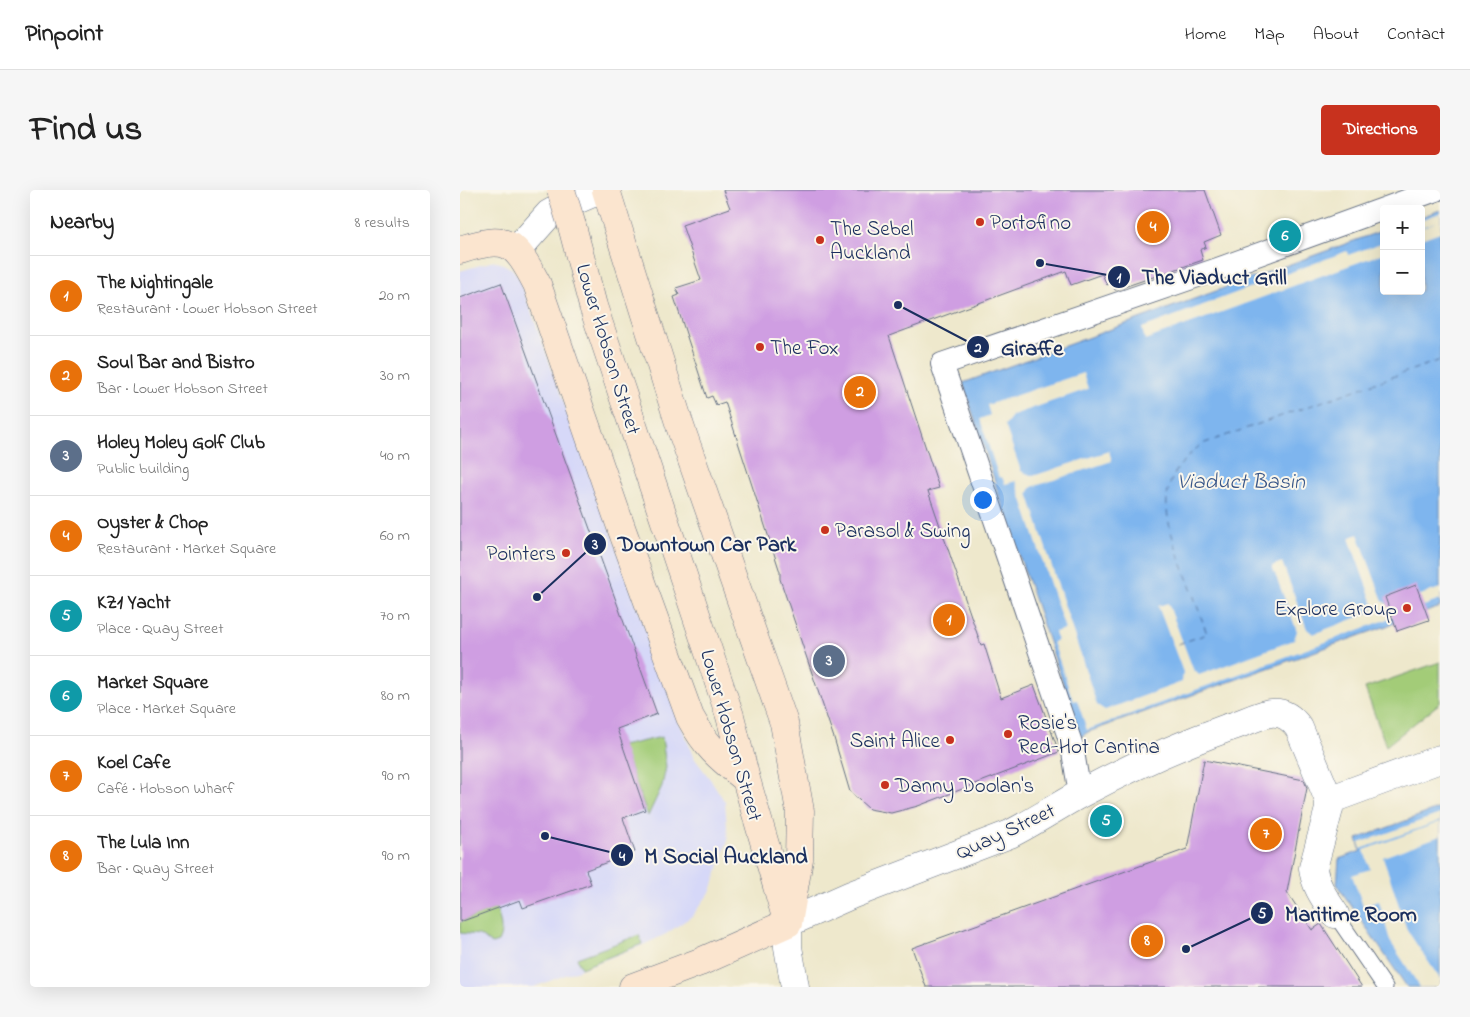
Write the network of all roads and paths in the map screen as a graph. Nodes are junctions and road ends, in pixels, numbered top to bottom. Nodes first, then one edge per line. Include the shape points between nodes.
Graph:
1 (560, 190) edge
2 (600, 190) edge
3 (606, 190) edge
4 (1436, 190) edge
5 (1403, 196) edge
6 (460, 250) edge
7 (517, 250) junction
8 (1440, 759) edge
9 (746, 779) junction
10 (1080, 794) junction
11 (1329, 800) junction
12 (1335, 914) joint
13 (788, 923) junction
14 (633, 987) edge
15 (795, 987) edge
16 (1385, 987) edge

1 - 9 main road, Lower Hobson Street, bridge via 593,306 730,716
2 - 7 street via 549,214
3 - 13 main road, Lower Hobson Street via 681,429 784,723 800,811 798,859
4 - 5 street
5 - 10 street via 1215,270 942,364 1072,746
6 - 7 main road via 499,242
7 - 9 main road via 537,284 690,717 704,742
8 - 11 street
9 - 13 main road, Lower Hobson Street
10 - 11 street, Quay Street via 1211,734 1271,713 1292,719 1299,728
10 - 13 street, Quay Street via 1010,834
11 - 12 street via 1314,878
12 - 16 lane
13 - 14 main road, Quay Street
13 - 15 street via 788,947

